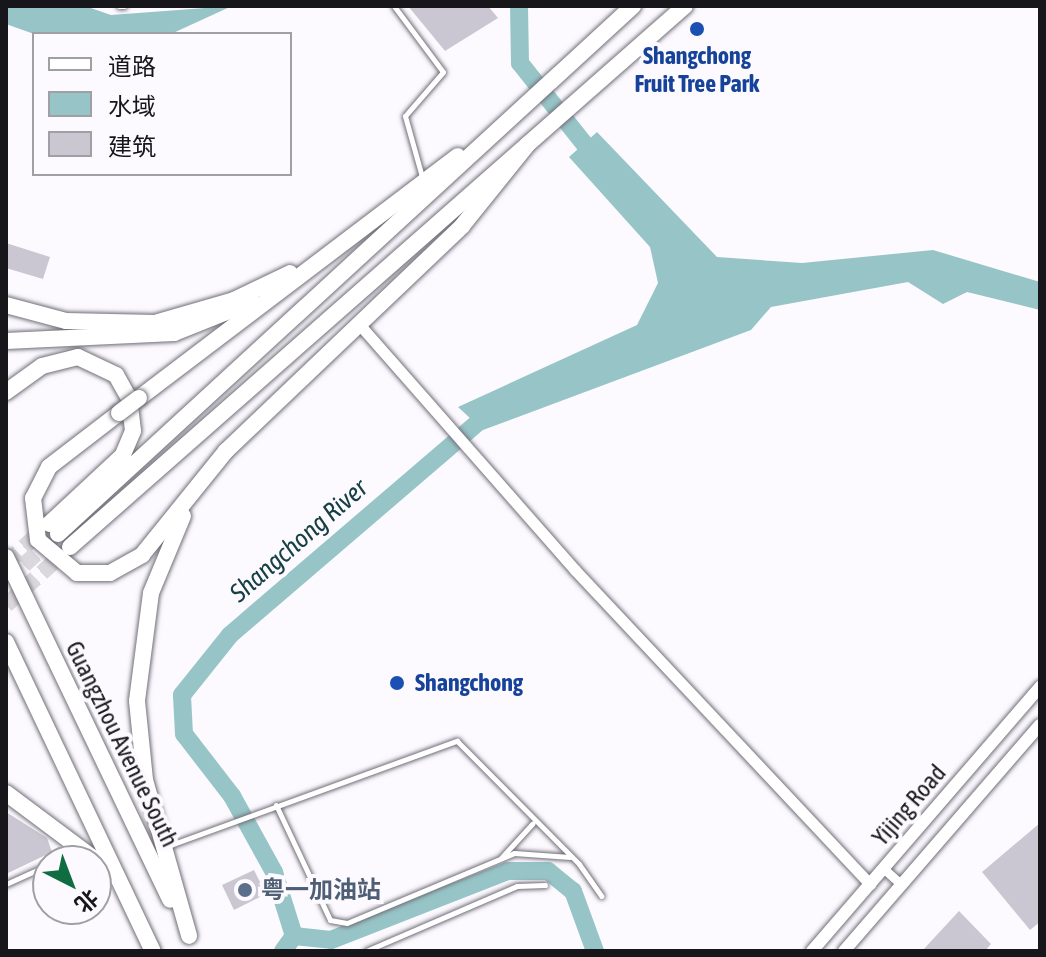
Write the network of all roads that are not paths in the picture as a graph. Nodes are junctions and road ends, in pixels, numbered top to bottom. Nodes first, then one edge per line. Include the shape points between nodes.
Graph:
1 (394, 6) edge
2 (633, 6) edge
3 (685, 6) edge
4 (501, 124) junction
5 (528, 144) junction
6 (423, 182) junction
7 (337, 247) junction
8 (6, 305) edge
9 (359, 324) junction
10 (6, 341) edge
11 (6, 392) edge
12 (226, 451) junction
13 (70, 547) tunnel mouth
14 (6, 557) edge
15 (6, 642) edge
16 (6, 663) edge
17 (1040, 687) edge
18 (31, 695) junction
19 (1040, 725) edge
20 (6, 793) edge
21 (276, 805) junction
22 (533, 823) junction
23 (79, 845) edge
24 (163, 848) junction
25 (570, 857) junction
26 (500, 859) junction
27 (883, 868) junction
28 (32, 872) edge
29 (112, 873) edge
30 (118, 878) junction
31 (6, 884) edge
32 (870, 884) junction
33 (901, 884) junction
34 (545, 885) dead end
35 (601, 896) dead end
36 (193, 943) edge
37 (153, 951) edge
38 (366, 951) edge
39 (812, 951) edge
40 (844, 951) edge

1 - 6 lane via 443,72 405,116
2 - 4 highway
3 - 5 highway
4 - 6 highway
4 - 11 highway via 53,529 123,455 133,431 129,398 116,375 78,357 42,366
5 - 9 highway via 491,195
5 - 13 highway
6 - 7 highway
7 - 8 highway via 234,300 155,323 66,321
7 - 10 highway via 240,309 199,326 137,337
7 - 12 highway, bridge via 49,467 33,498 38,540 77,573 110,573 142,555
9 - 12 highway
9 - 32 street via 575,570
12 - 24 highway via 172,538 144,628 140,741
14 - 36 highway, Guangzhou Avenue South
15 - 18 highway
16 - 18 highway
17 - 27 main road, Yijing Road
18 - 30 highway
19 - 33 main road, Yijing Road
20 - 23 highway
21 - 22 lane via 457,741
21 - 24 lane
21 - 26 lane via 330,920 347,923
22 - 25 lane
22 - 26 lane
24 - 36 highway
25 - 26 lane
25 - 35 lane
27 - 32 main road, Yijing Road
27 - 33 street
28 - 31 lane
29 - 30 highway
30 - 37 highway
32 - 39 main road, Yijing Road
33 - 40 main road, Yijing Road
34 - 38 lane via 517,884

